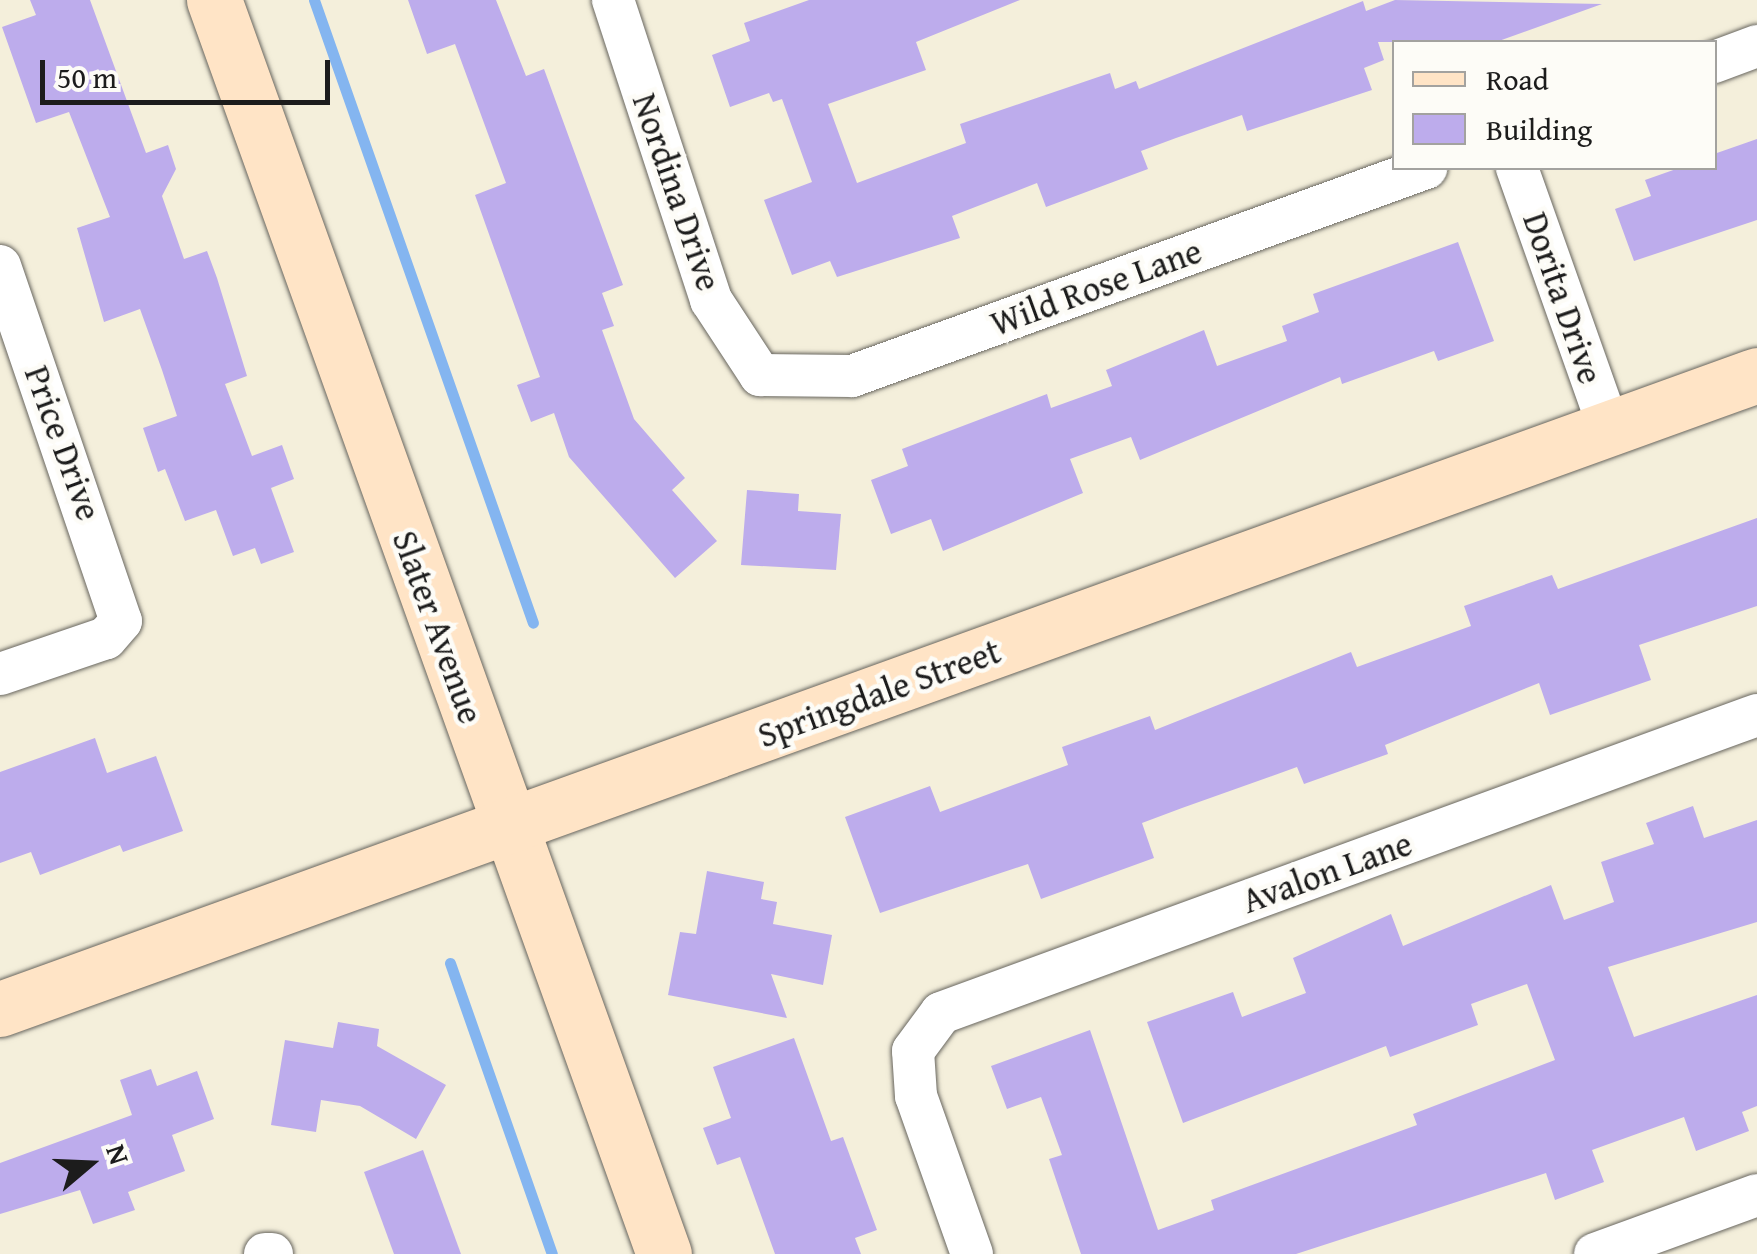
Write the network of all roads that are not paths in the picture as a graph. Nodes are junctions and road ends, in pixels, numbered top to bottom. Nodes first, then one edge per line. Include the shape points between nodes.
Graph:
1 (214, 0) edge
2 (613, 0) edge
3 (1757, 46) edge
4 (1717, 61) edge
5 (1420, 170) edge
6 (1518, 170) edge
7 (0, 266) edge
8 (1757, 375) edge
9 (760, 376) joint
10 (1608, 428) junction
11 (0, 674) edge
12 (1757, 715) edge
13 (508, 824) junction
14 (0, 1009) edge
15 (1757, 1196) edge
16 (664, 1254) edge
17 (972, 1254) edge
18 (1594, 1254) edge

1 - 13 street, Slater Avenue
2 - 9 street, Nordina Drive via 710,300
3 - 4 street
5 - 9 street, Wild Rose Lane via 852,376
6 - 10 street, Dorita Drive
7 - 11 street, Price Drive via 121,621 106,638
8 - 10 street, Springdale Street
10 - 13 street, Springdale Street
12 - 17 street, Avalon Lane via 941,1013 913,1050 916,1096
13 - 14 street, Springdale Street
13 - 16 street, Slater Avenue
15 - 18 street

